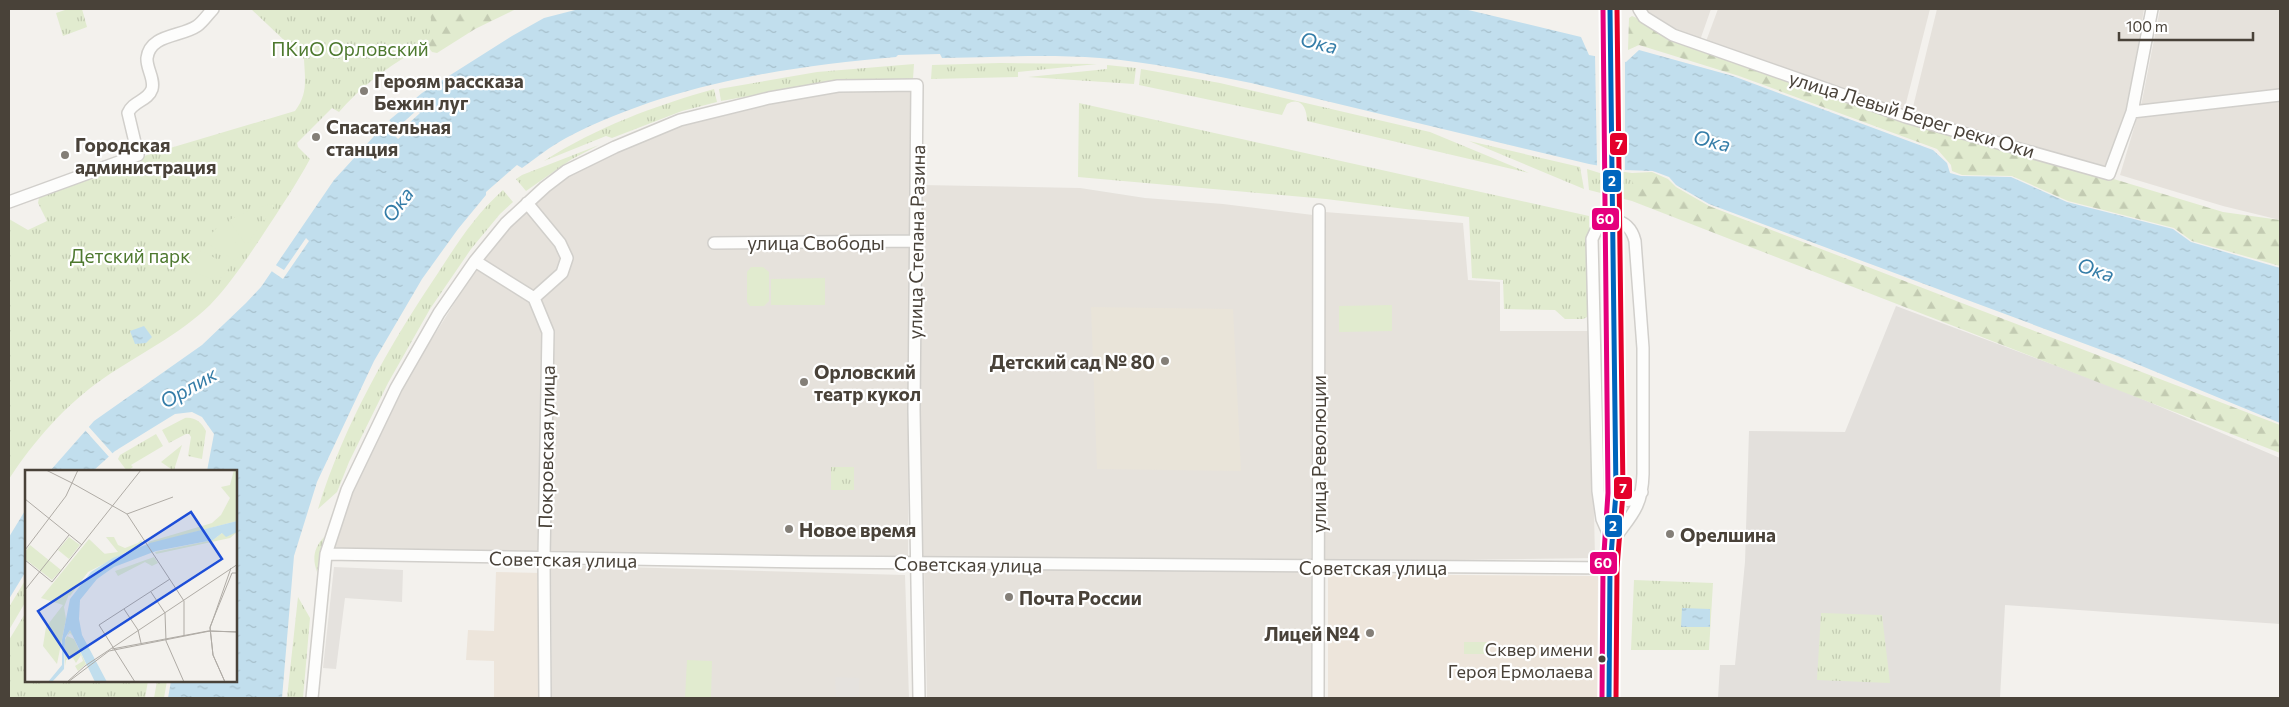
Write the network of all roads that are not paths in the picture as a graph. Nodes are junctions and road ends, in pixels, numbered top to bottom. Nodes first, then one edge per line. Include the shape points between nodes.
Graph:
1 (213, 9) edge
2 (1610, 9) edge
3 (1639, 9) edge
4 (2152, 9) edge
5 (2280, 95) edge
6 (2132, 112) junction
7 (9, 202) edge
8 (527, 204) junction
9 (1319, 210) dead end
10 (917, 242) junction
11 (714, 243) dead end
12 (475, 261) junction
13 (534, 298) junction
14 (1616, 490) junction
15 (1642, 492) junction
16 (1612, 542) junction
17 (326, 554) junction
18 (544, 558) junction
19 (916, 563) junction
20 (1318, 567) junction
21 (1610, 568) junction
22 (312, 698) edge
23 (545, 698) edge
24 (919, 698) edge
25 (1318, 698) edge
26 (1609, 698) edge

1 - 7 street via 198,25 156,42 150,50 148,63 152,88 148,96 128,113 138,155
2 - 14 main road, bridge
3 - 6 street, улица Левый Берег реки Оки via 1644,17 1673,36 1906,117 2109,174
4 - 6 street
5 - 6 street
8 - 10 street, улица Степана Разина via 566,172 680,120 769,98 838,86 917,85
8 - 12 street via 506,223
8 - 13 street via 560,243 567,258 562,272
9 - 20 street, улица Революции
10 - 11 street, улица Свободы
10 - 19 street, улица Степана Разина
12 - 13 street
12 - 17 street via 439,312 396,388 348,490
13 - 18 street, Покровская улица via 548,332
14 - 15 street via 1624,501
14 - 16 main road
15 - 16 street via 1638,506
15 - 16 street via 1643,348 1637,257 1630,228 1613,220 1599,224 1592,239 1598,490 1602,519
16 - 21 main road
17 - 18 street, Советская улица
17 - 22 street
18 - 19 street, Советская улица
18 - 23 street, Покровская улица
19 - 20 street, Советская улица
19 - 24 street, улица Степана Разина
20 - 21 street, Советская улица
20 - 25 street, улица Революции
21 - 26 main road

